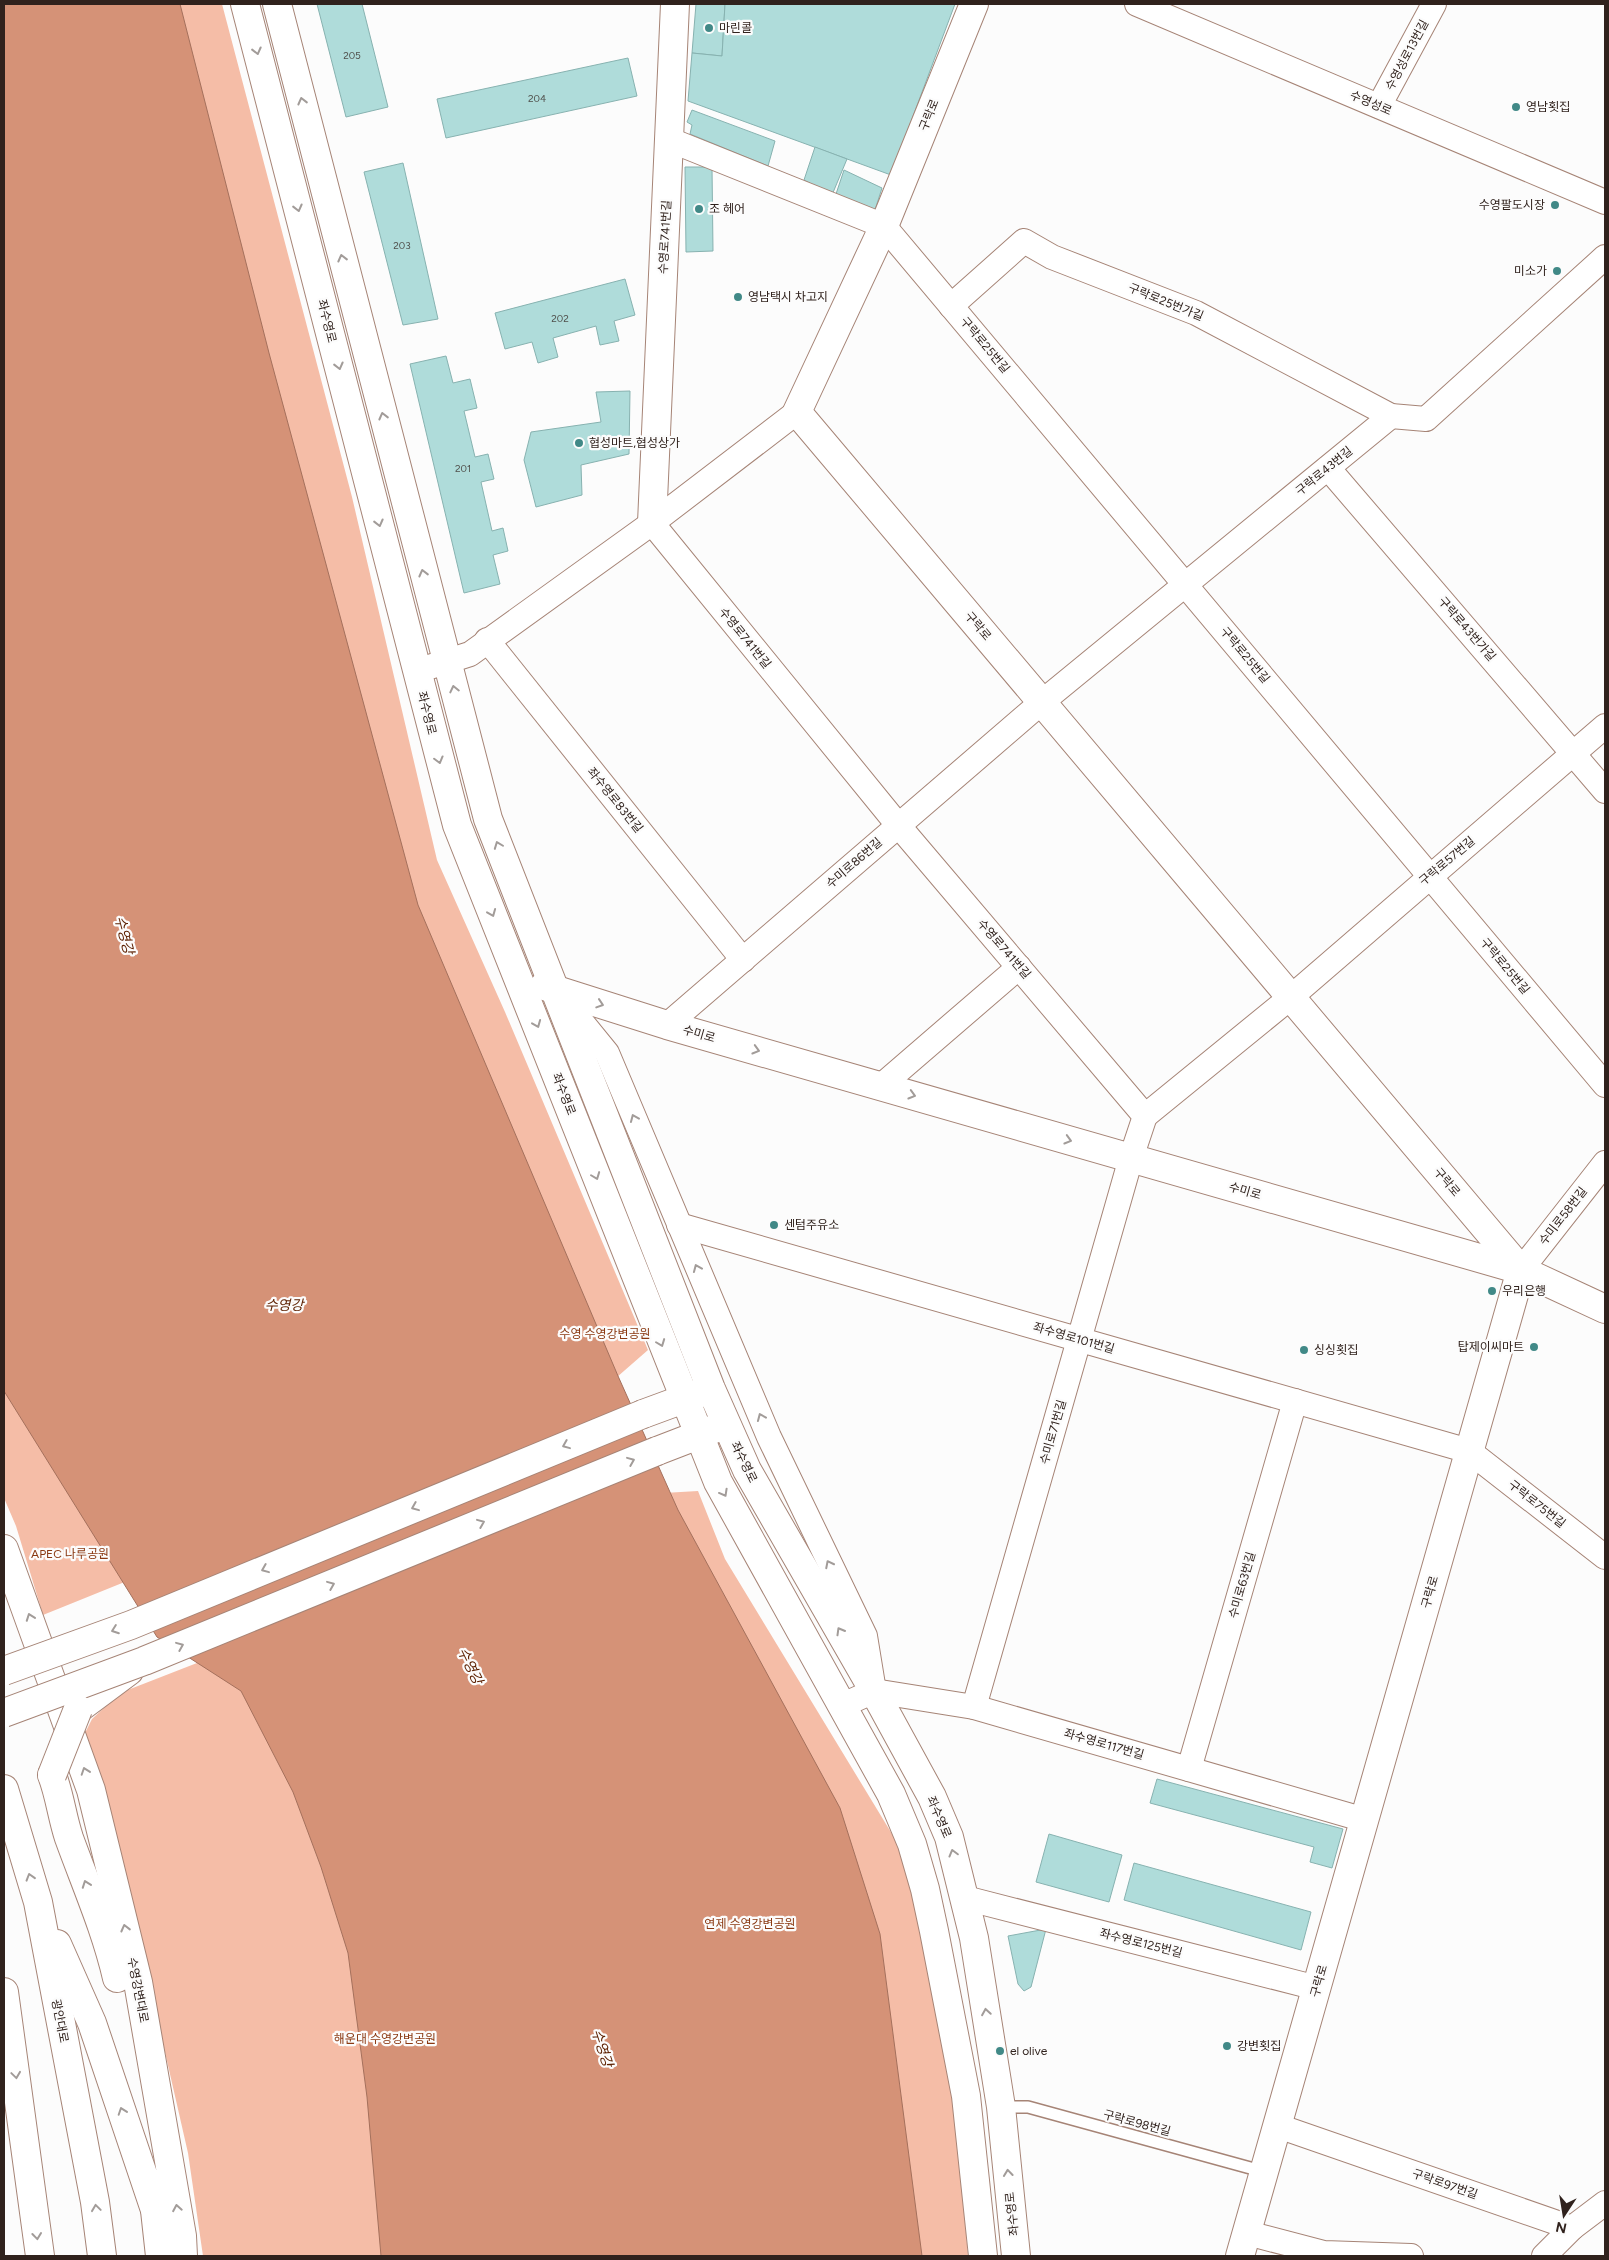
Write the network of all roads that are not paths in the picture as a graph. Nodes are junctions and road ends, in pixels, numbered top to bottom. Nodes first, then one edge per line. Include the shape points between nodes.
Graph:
1 (245, 4) edge
2 (277, 4) edge
3 (675, 4) edge
4 (974, 4) edge
5 (1137, 4) edge
6 (1434, 4) edge
7 (1380, 106) junction
8 (670, 140) junction
9 (1605, 202) edge
10 (884, 226) junction
11 (1605, 257) edge
12 (951, 306) junction
13 (797, 412) junction
14 (1391, 416) junction
15 (1328, 468) junction
16 (652, 523) junction
17 (1186, 585) junction
18 (487, 640) junction
19 (447, 663) junction
20 (417, 670) junction
21 (1042, 702) junction
22 (1605, 726) edge
23 (1574, 753) junction
24 (1605, 791) edge
25 (898, 826) junction
26 (1430, 875) junction
27 (743, 960) junction
28 (1020, 966) junction
29 (518, 979) junction
30 (554, 988) junction
31 (1291, 997) junction
32 (667, 1024) junction
33 (1605, 1085) edge
34 (881, 1086) junction
35 (1146, 1116) junction
36 (1131, 1158) junction
37 (1605, 1163) edge
38 (679, 1225) junction
39 (1521, 1270) junction
40 (1605, 1309) edge
41 (1079, 1340) junction
42 (711, 1389) junction
43 (683, 1399) junction
44 (1295, 1401) junction
45 (726, 1424) junction
46 (698, 1436) junction
47 (1469, 1452) junction
48 (4, 1549) edge
49 (1605, 1557) edge
50 (144, 1661) junction
51 (4, 1671) edge
52 (874, 1691) junction
53 (841, 1706) junction
54 (974, 1707) junction
55 (4, 1713) edge
56 (1189, 1769) junction
57 (4, 1789) edge
58 (1365, 1820) junction
59 (965, 1898) junction
60 (38, 1902) junction
61 (1317, 1988) junction
62 (4, 1992) edge
63 (1001, 2107) junction
64 (1278, 2126) junction
65 (1265, 2172) junction
66 (1605, 2203) edge
67 (154, 2207) junction
68 (1572, 2228) junction
69 (1244, 2244) edge
70 (40, 2256) edge
71 (102, 2256) edge
72 (160, 2256) edge
73 (183, 2256) edge
74 (982, 2256) edge
75 (1016, 2256) edge
76 (1411, 2256) edge
77 (1544, 2256) edge
78 (1569, 2256) edge

1 -> 20 main road, 좌수영로
19 -> 2 main road, 좌수영로
3 - 8 main road, 수영로741번길
4 - 10 main road, 구락로
5 - 7 street, 수영성로
6 - 7 street, 수영성로13번길
7 - 9 street, 수영성로
8 - 10 street
8 - 16 main road, 수영로741번길
10 - 12 street, 구락로25번길
10 - 13 main road, 구락로
11 - 14 street via 1426,419
12 - 14 street, 구락로25번가길 via 1024,241 1052,257 1196,313
12 - 17 street, 구락로25번길
13 - 16 street
13 - 21 main road, 구락로
14 - 15 street, 구락로43번길
15 - 17 street, 구락로43번길
15 - 23 street, 구락로43번가길
16 - 18 street
16 - 25 street, 수영로741번길
17 - 21 street, 구락로43번길
17 - 26 street, 구락로25번길
18 - 19 street via 470,654
18 - 27 street, 좌수영로83번길
19 - 20 street
30 -> 19 main road, 좌수영로 via 488,819
20 -> 29 main road, 좌수영로 via 457,825
21 - 25 street, 수미로86번길
21 - 31 main road, 구락로
22 - 23 street, 구락로57번길
23 - 24 street, 구락로43번가길
23 - 26 street, 구락로57번길
25 - 27 street, 수미로86번길
25 - 28 street, 수영로741번길
26 - 31 street, 구락로57번길
26 - 33 street, 구락로25번길
27 - 32 street, 수미로86번길
28 - 34 street
28 - 35 street, 수영로741번길
29 - 30 main road, 수미로
29 -> 43 main road, 좌수영로
30 -> 32 main road, 수미로
38 -> 30 street via 607,1053
30 - 42 main road, 좌수영로
31 - 35 street
31 - 39 main road, 구락로
32 -> 34 main road, 수미로
34 -> 36 main road, 수미로
35 - 36 street
36 - 39 main road, 수미로
36 - 41 street, 수미로71번길
37 - 39 street, 수미로58번길
38 - 41 street, 좌수영로101번길
52 -> 38 street via 865,1636 769,1437
39 - 40 main road, 수미로
39 - 47 main road, 구락로
41 - 44 street, 좌수영로101번길
41 - 54 street, 수미로71번길
42 - 43 main road
42 - 45 main road, 좌수영로
43 - 46 main road, 좌수영로
43 -> 51 main road, bridge via 130,1625
44 - 47 street, 좌수영로101번길
44 - 56 street, 수미로63번길
45 - 46 main road
52 -> 45 main road, 좌수영로 via 747,1470
50 -> 46 main road, bridge
46 -> 53 main road, 좌수영로 via 718,1482
47 - 49 street, 구락로75번길
47 - 58 main road, 구락로
73 -> 48 main road, 수영강변대로 via 138,1982 91,1790
50 - 55 main road, bridge
67 -> 50 main road, bridge via 136,2058 111,1949 68,1835 60,1795 52,1775 78,1709
52 - 53 street
52 - 54 street, 좌수영로117번길
59 -> 52 main road, 좌수영로 via 949,1837 932,1797
53 - 74 main road, 좌수영로 via 891,1794 912,1844 925,1889 966,2096
54 - 56 street, 좌수영로117번길
56 - 58 street, 좌수영로117번길
60 -> 57 main road, 광안대로
58 - 61 main road, 구락로
59 - 61 street, 좌수영로125번길
63 -> 59 main road, 좌수영로
67 -> 60 main road via 92,2023
71 -> 60 main road, 광안대로 via 95,2202
61 - 64 main road, 구락로
62 -> 70 main road
63 - 65 lane, 구락로98번길 via 1028,2107
75 -> 63 main road, 좌수영로
64 - 65 main road, 구락로
64 - 68 street, 구락로97번길
65 - 69 main road, 구락로
66 - 68 street
67 - 72 main road
68 - 77 street
68 - 78 street
69 - 76 street via 1324,2253

